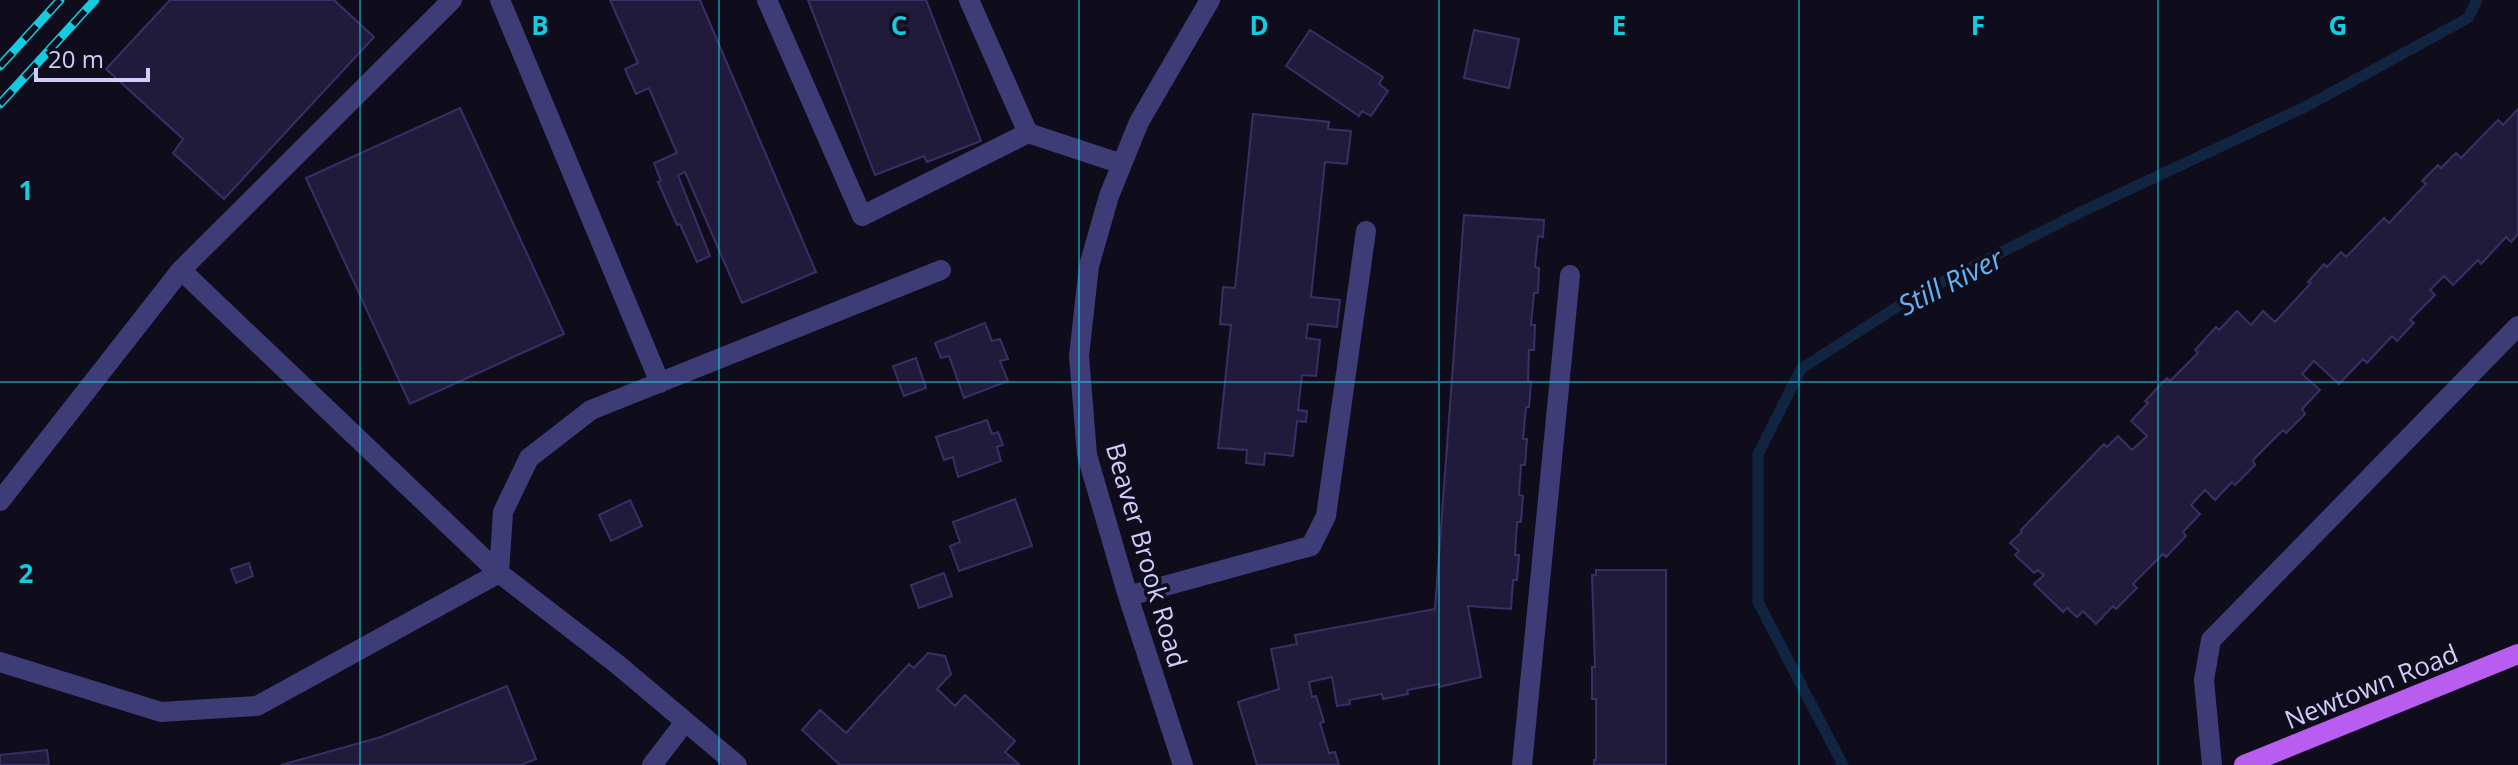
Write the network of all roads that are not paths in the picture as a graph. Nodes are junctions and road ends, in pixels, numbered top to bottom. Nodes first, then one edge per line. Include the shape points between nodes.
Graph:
1 (452, 0) edge
2 (500, 0) edge
3 (767, 0) edge
4 (969, 0) edge
5 (1210, 0) edge
6 (1028, 133) junction
7 (1122, 164) junction
8 (1366, 231) dead end
9 (181, 270) junction
10 (941, 270) dead end
11 (1570, 275) dead end
12 (2518, 326) edge
13 (660, 383) junction
14 (0, 501) edge
15 (499, 573) junction
16 (1128, 596) junction
17 (2518, 654) edge
18 (0, 662) edge
19 (685, 722) junction
20 (652, 765) edge
21 (737, 765) edge
22 (1183, 765) edge
23 (1522, 765) edge
24 (2212, 765) edge
25 (2244, 765) edge

1 - 9 street
2 - 13 street
3 - 6 street via 862,216
4 - 6 street
5 - 7 street, Beaver Brook Road via 1139,122
6 - 7 street
7 - 16 street, Beaver Brook Road via 1089,266 1079,356 1087,455
8 - 16 street via 1326,516 1311,546
9 - 14 street
9 - 15 street
10 - 13 street
11 - 23 street
12 - 24 street via 2211,640 2204,680
13 - 15 street via 591,410 529,458 503,512
15 - 18 street via 257,706 161,712
15 - 19 street
16 - 22 street, Beaver Brook Road
17 - 25 main road, Newtown Road
19 - 20 street
19 - 21 street

